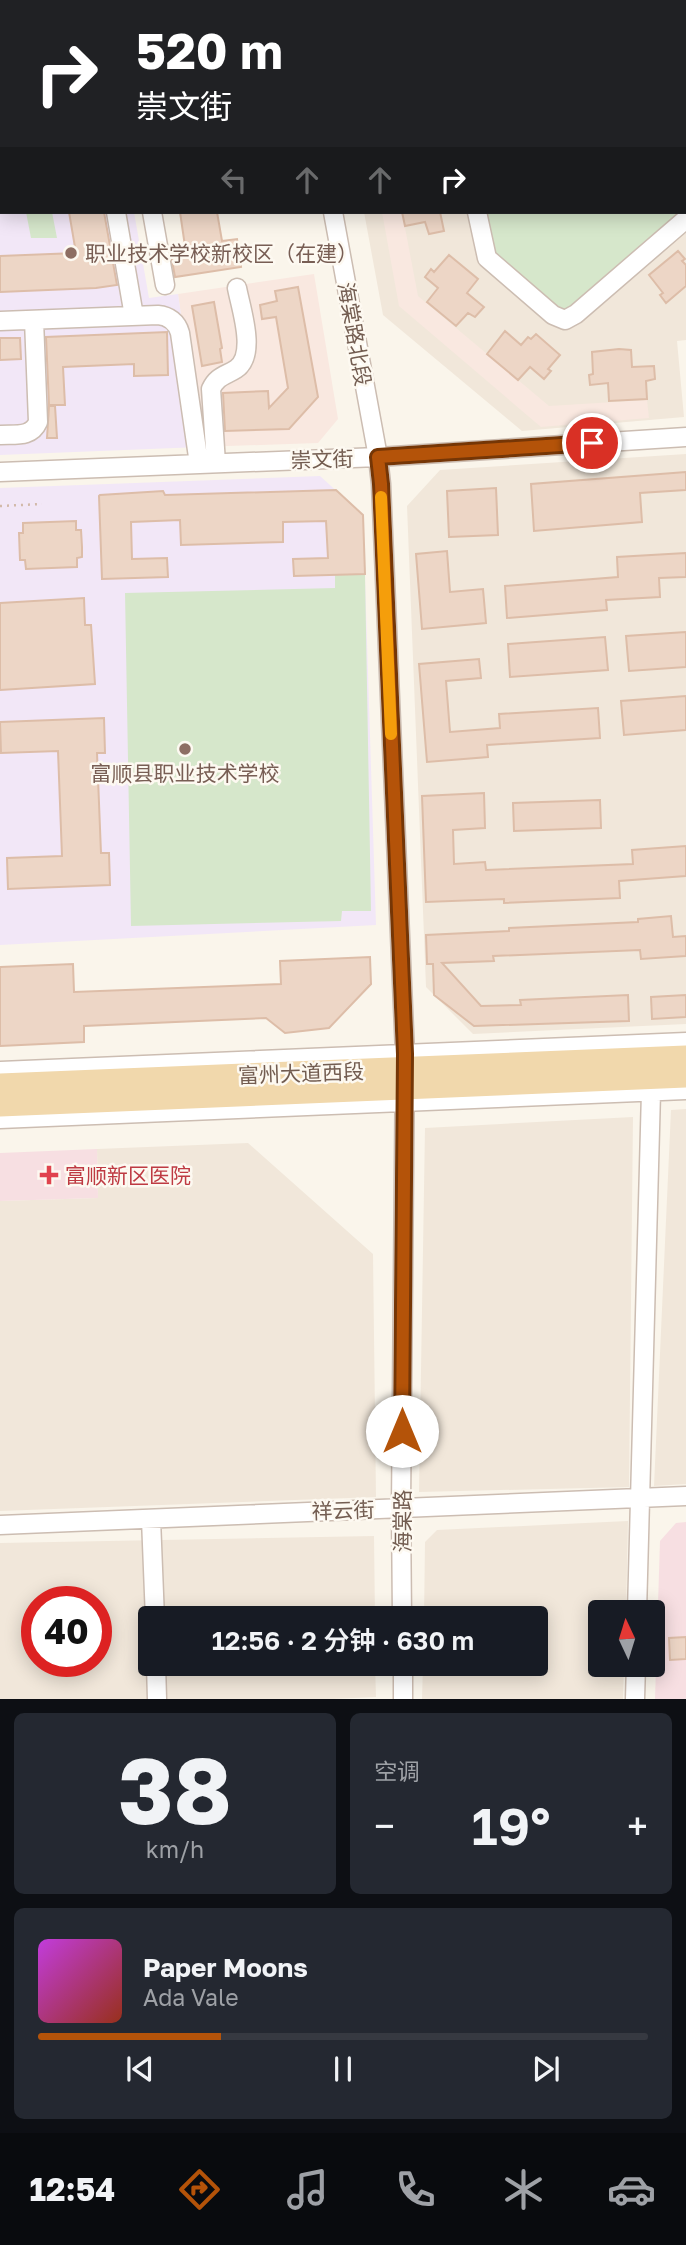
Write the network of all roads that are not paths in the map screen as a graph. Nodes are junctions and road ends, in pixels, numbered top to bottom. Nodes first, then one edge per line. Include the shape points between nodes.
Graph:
1 (116, 214) edge
2 (152, 214) edge
3 (333, 214) edge
4 (477, 214) edge
5 (686, 219) edge
6 (165, 285) dead end
7 (237, 288) dead end
8 (134, 316) junction
9 (34, 320) junction
10 (0, 321) edge
11 (0, 435) edge
12 (686, 437) edge
13 (378, 457) junction
14 (207, 464) junction
15 (0, 472) edge
16 (686, 1042) edge
17 (686, 1056) edge
18 (0, 1071) edge
19 (686, 1076) edge
20 (405, 1078) junction
21 (0, 1086) edge
22 (686, 1090) edge
23 (651, 1091) junction
24 (0, 1105) edge
25 (0, 1119) edge
26 (686, 1496) edge
27 (640, 1498) junction
28 (401, 1508) junction
29 (151, 1519) junction
30 (0, 1525) edge
31 (637, 1600) edge
32 (154, 1606) edge
33 (402, 1606) edge
34 (156, 1676) edge
35 (403, 1676) edge
36 (636, 1677) edge
37 (157, 1699) edge
38 (403, 1699) edge
39 (635, 1699) edge

1 - 8 street
2 - 6 street
3 - 13 street, 海棠路北段
4 - 5 street via 487,258 553,315 565,320
7 - 14 street via 247,351 240,366 217,379 211,389
8 - 9 street
8 - 14 street via 162,316 177,326
9 - 10 street
9 - 11 street via 38,422 29,433
12 - 13 street, 崇文街
13 - 14 street, 崇文街
13 - 20 street, 海棠路
14 - 15 street, 崇文街
16 - 20 street
17 - 20 main road, 富州大道西段
18 - 20 street
19 - 20 main road, 富州大道西段
20 - 21 main road, 富州大道西段
20 - 23 street
20 - 24 main road, 富州大道西段
20 - 25 street
20 - 28 street, 海棠路
22 - 23 street
23 - 27 street
26 - 27 street, 祥云街
27 - 28 street, 祥云街
27 - 31 street
28 - 29 street, 祥云街
28 - 33 street, 海棠路
29 - 30 street, 祥云街
29 - 32 street
34 - 37 street
35 - 38 street
36 - 39 street

